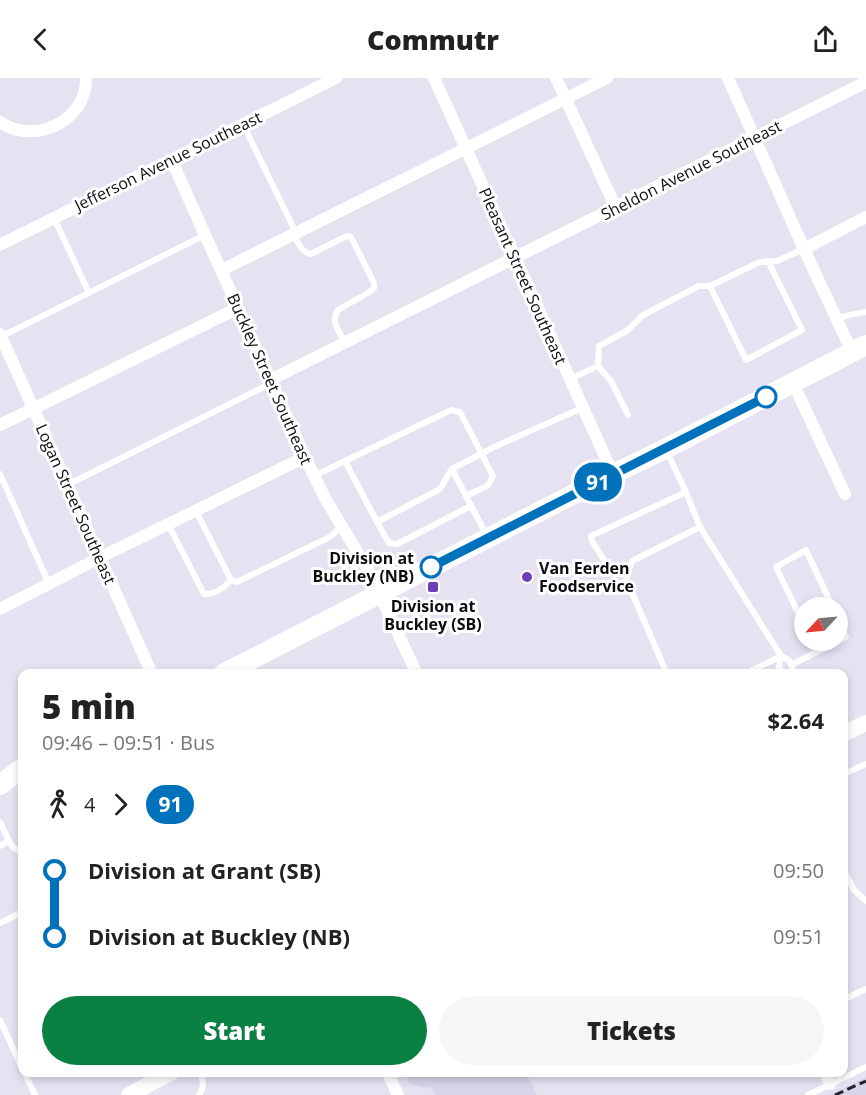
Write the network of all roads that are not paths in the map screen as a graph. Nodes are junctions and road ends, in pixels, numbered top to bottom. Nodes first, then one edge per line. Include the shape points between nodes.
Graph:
1 (86, 78) edge
2 (336, 78) edge
3 (434, 78) edge
4 (556, 78) edge
5 (607, 78) edge
6 (728, 78) edge
7 (866, 82) edge
8 (566, 99) junction
9 (0, 122) edge
10 (243, 124) junction
11 (755, 138) junction
12 (466, 149) junction
13 (171, 159) junction
14 (616, 208) junction
15 (866, 217) edge
16 (54, 218) junction
17 (295, 234) junction
18 (206, 235) junction
19 (0, 245) edge
20 (804, 249) junction
21 (515, 258) junction
22 (768, 261) junction
23 (222, 270) junction
24 (710, 286) junction
25 (89, 292) junction
26 (238, 308) junction
27 (866, 312) edge
28 (837, 319) junction
29 (0, 336) edge
30 (345, 343) junction
31 (859, 348) edge
32 (598, 366) junction
33 (569, 380) junction
34 (271, 381) junction
35 (793, 383) junction
36 (582, 408) junction
37 (33, 409) junction
38 (628, 415) dead end
39 (0, 425) edge
40 (665, 449) junction
41 (482, 453) junction
42 (305, 457) junction
43 (345, 461) junction
44 (452, 469) junction
45 (0, 474) edge
46 (613, 474) junction
47 (314, 476) junction
48 (67, 485) junction
49 (686, 492) junction
50 (845, 494) dead end
51 (466, 496) junction
52 (471, 506) junction
53 (196, 510) junction
54 (377, 522) junction
55 (168, 524) junction
56 (342, 526) junction
57 (700, 527) junction
58 (488, 538) junction
59 (99, 558) junction
60 (629, 570) junction
61 (231, 580) junction
62 (49, 584) junction
63 (379, 594) junction
64 (828, 597) edge
65 (794, 604) edge
66 (0, 609) edge
67 (817, 651) edge
68 (782, 656) junction
69 (791, 665) junction
70 (150, 669) edge
71 (233, 669) edge
72 (415, 669) edge
73 (665, 669) edge
74 (755, 669) edge
75 (780, 669) edge
76 (793, 669) edge
77 (866, 723) edge
78 (848, 732) edge
79 (866, 764) edge
80 (18, 771) edge
81 (848, 772) edge
82 (18, 783) edge
83 (0, 785) edge
84 (0, 790) edge
85 (0, 825) edge
86 (9, 841) junction
87 (0, 846) edge
88 (18, 850) edge
89 (848, 879) edge
90 (866, 901) edge
91 (18, 914) edge
92 (0, 923) edge
93 (866, 989) edge
94 (849, 997) dead end
95 (0, 1020) edge
96 (18, 1059) edge
97 (866, 1067) edge
98 (848, 1076) edge
99 (26, 1077) edge
100 (163, 1077) edge
101 (201, 1077) edge
102 (389, 1077) edge
103 (827, 1077) edge
104 (845, 1077) edge
105 (830, 1084) junction
106 (35, 1095) edge
107 (129, 1095) edge
108 (199, 1095) edge
109 (398, 1095) edge
110 (808, 1095) edge

1 - 9 street via 75,110 52,128 21,131
2 - 10 street, Jefferson Avenue Southeast
3 - 12 street, Pleasant Street Southeast
4 - 8 street
5 - 8 street
6 - 11 street
7 - 11 street, Sheldon Avenue Southeast
8 - 12 street
8 - 14 street
10 - 13 street, Jefferson Avenue Southeast
10 - 17 lane
11 - 14 street, Sheldon Avenue Southeast
11 - 20 street
12 - 17 street
12 - 21 street, Pleasant Street Southeast
13 - 16 street, Jefferson Avenue Southeast
13 - 18 street, Buckley Street Southeast
14 - 21 street, Sheldon Avenue Southeast
15 - 20 street
16 - 19 street, Jefferson Avenue Southeast
16 - 25 lane
17 - 23 street
17 - 30 lane via 308,254 351,237 374,283 371,291 335,315
18 - 23 street, Buckley Street Southeast
18 - 25 lane
20 - 22 lane
20 - 28 street
21 - 30 street, Sheldon Avenue Southeast
21 - 33 street, Pleasant Street Southeast
22 - 24 lane
22 - 24 lane via 801,330 746,360
23 - 26 street, Buckley Street Southeast
24 - 32 lane via 699,286 643,315 628,330 599,346
25 - 29 lane
26 - 34 street, Buckley Street Southeast
26 - 37 street
27 - 28 lane
28 - 31 street
29 - 37 street, Logan Street Southeast
30 - 34 street, Sheldon Avenue Southeast
31 - 35 main road
32 - 33 lane
32 - 38 lane via 611,381
33 - 36 street, Pleasant Street Southeast
34 - 42 street, Buckley Street Southeast
34 - 48 lane
35 - 40 main road
35 - 50 street
36 - 41 lane
36 - 46 street, Pleasant Street Southeast
37 - 39 street
37 - 48 street, Logan Street Southeast
40 - 46 main road
40 - 49 lane
41 - 43 lane via 460,412 451,410
41 - 44 lane
41 - 51 lane via 493,476 487,486
42 - 47 street, Buckley Street Southeast
42 - 53 street
43 - 47 lane
43 - 54 lane
44 - 51 lane
44 - 54 lane via 440,489
45 - 62 lane
46 - 58 main road
47 - 56 street, Buckley Street Southeast
48 - 59 street, Logan Street Southeast
49 - 57 lane
49 - 60 lane via 591,536 607,565
51 - 52 lane
52 - 54 lane via 397,544 389,543
52 - 58 lane
53 - 55 street
53 - 61 lane
55 - 59 street
55 - 61 lane via 204,594 211,594
56 - 61 lane via 330,537 237,582
56 - 63 street, Buckley Street Southeast
57 - 60 lane via 633,561
57 - 68 lane
58 - 63 main road
59 - 62 street
59 - 70 street, Logan Street Southeast
60 - 73 lane via 626,579
62 - 66 street
63 - 71 main road
63 - 72 street, Buckley Street Southeast
64 - 65 lane via 806,550 776,567
67 - 69 lane
68 - 69 lane
68 - 74 lane
68 - 75 lane
69 - 76 lane
77 - 78 street
79 - 81 lane
80 - 83 main road
82 - 84 main road
85 - 86 lane
86 - 87 lane
86 - 88 lane
89 - 90 lane
91 - 92 lane
93 - 94 lane
95 - 96 lane
97 - 98 lane
99 - 106 lane
100 - 107 street
101 - 108 lane via 204,1087
102 - 109 street
103 - 105 street
104 - 105 lane
105 - 110 lane

